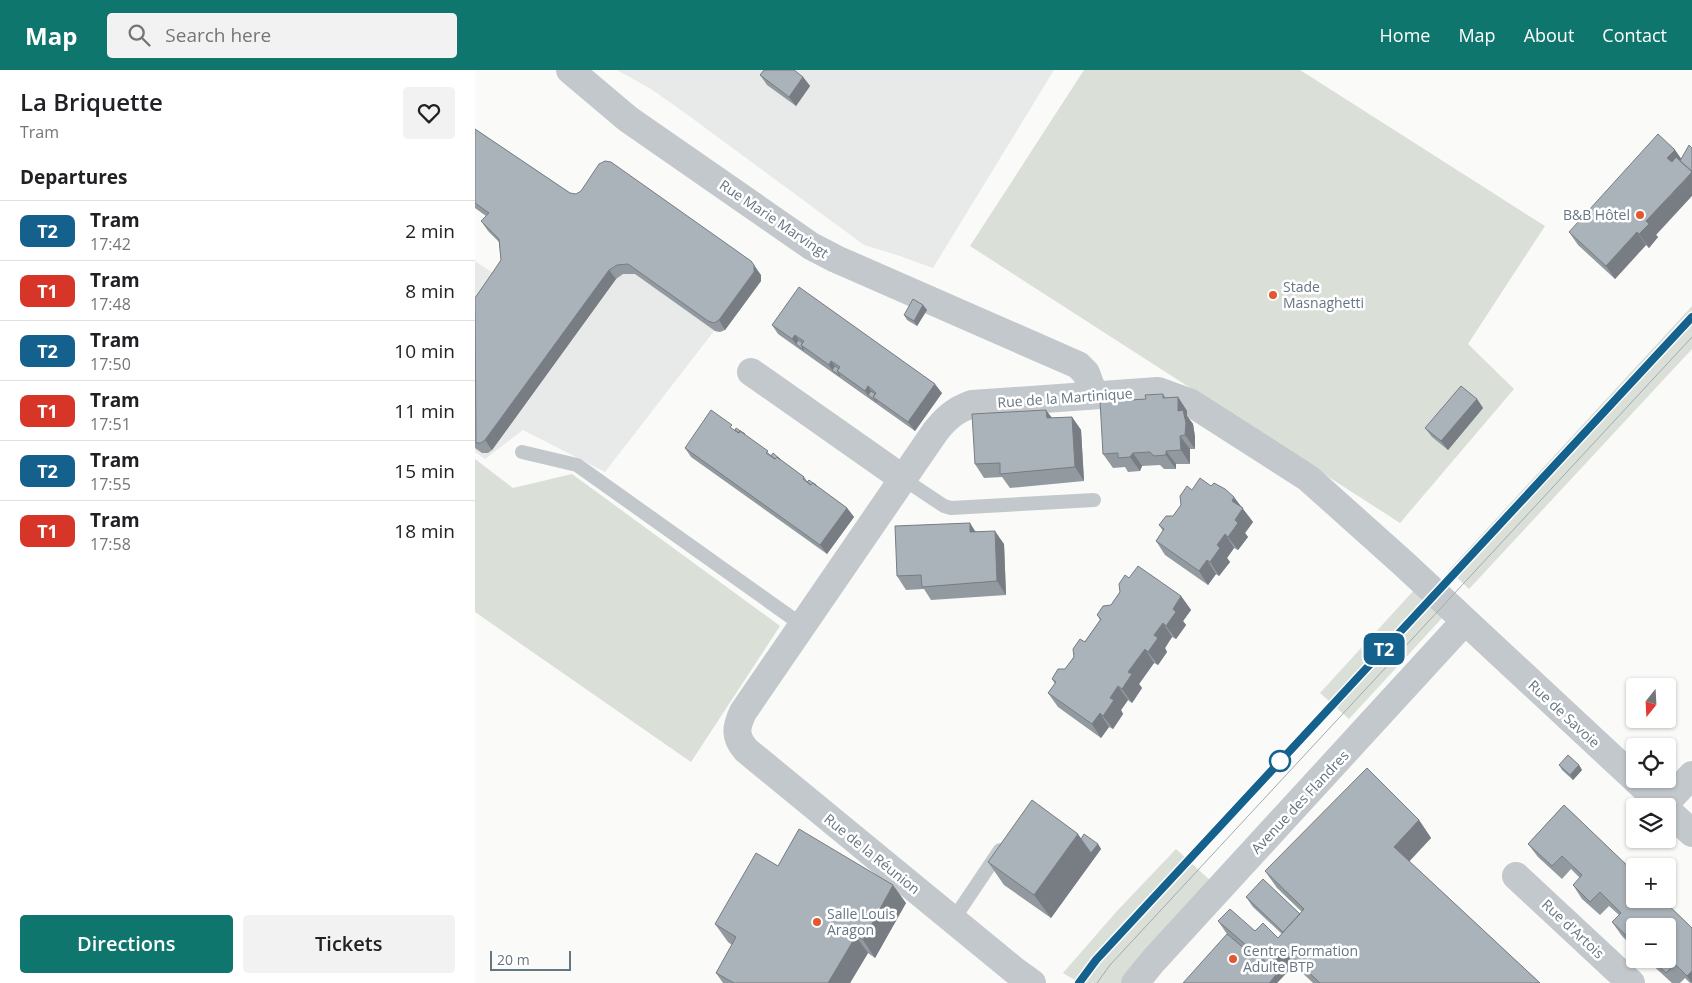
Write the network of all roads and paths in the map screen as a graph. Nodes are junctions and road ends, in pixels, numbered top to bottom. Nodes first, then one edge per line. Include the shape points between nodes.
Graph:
1 (570, 70) edge
2 (751, 372) dead end
3 (1094, 395) junction
4 (521, 452) dead end
5 (902, 478) junction
6 (1094, 500) dead end
7 (1465, 621) junction
8 (802, 624) junction
9 (743, 712) joint
10 (1692, 775) edge
11 (1655, 798) edge
12 (1673, 798) edge
13 (1676, 818) edge
14 (1692, 833) edge
15 (1010, 835) edge
16 (1516, 876) dead end
17 (953, 920) junction
18 (1032, 983) edge
19 (1135, 983) edge
20 (1631, 983) edge

1 - 3 street, Rue Marie Marvingt via 628,119 811,246 836,260 1078,365 1086,373
2 - 5 street
3 - 5 street, Rue de la Martinique via 973,404 961,408 944,421
3 - 7 street, Rue de la Martinique via 1158,391 1191,403 1309,478
4 - 8 lane via 577,464
5 - 6 lane via 951,508
5 - 8 street, Rue de la Martinique
7 - 11 street, Rue de Savoie
7 - 19 street, Avenue des Flandres
8 - 9 street, Rue de la Martinique
9 - 17 street, Rue de la Réunion via 736,734 746,750
10 - 12 street
13 - 14 street, Rue de Savoie
15 - 17 lane
16 - 20 street, Rue d'Artois
17 - 18 street, Rue de la Réunion

